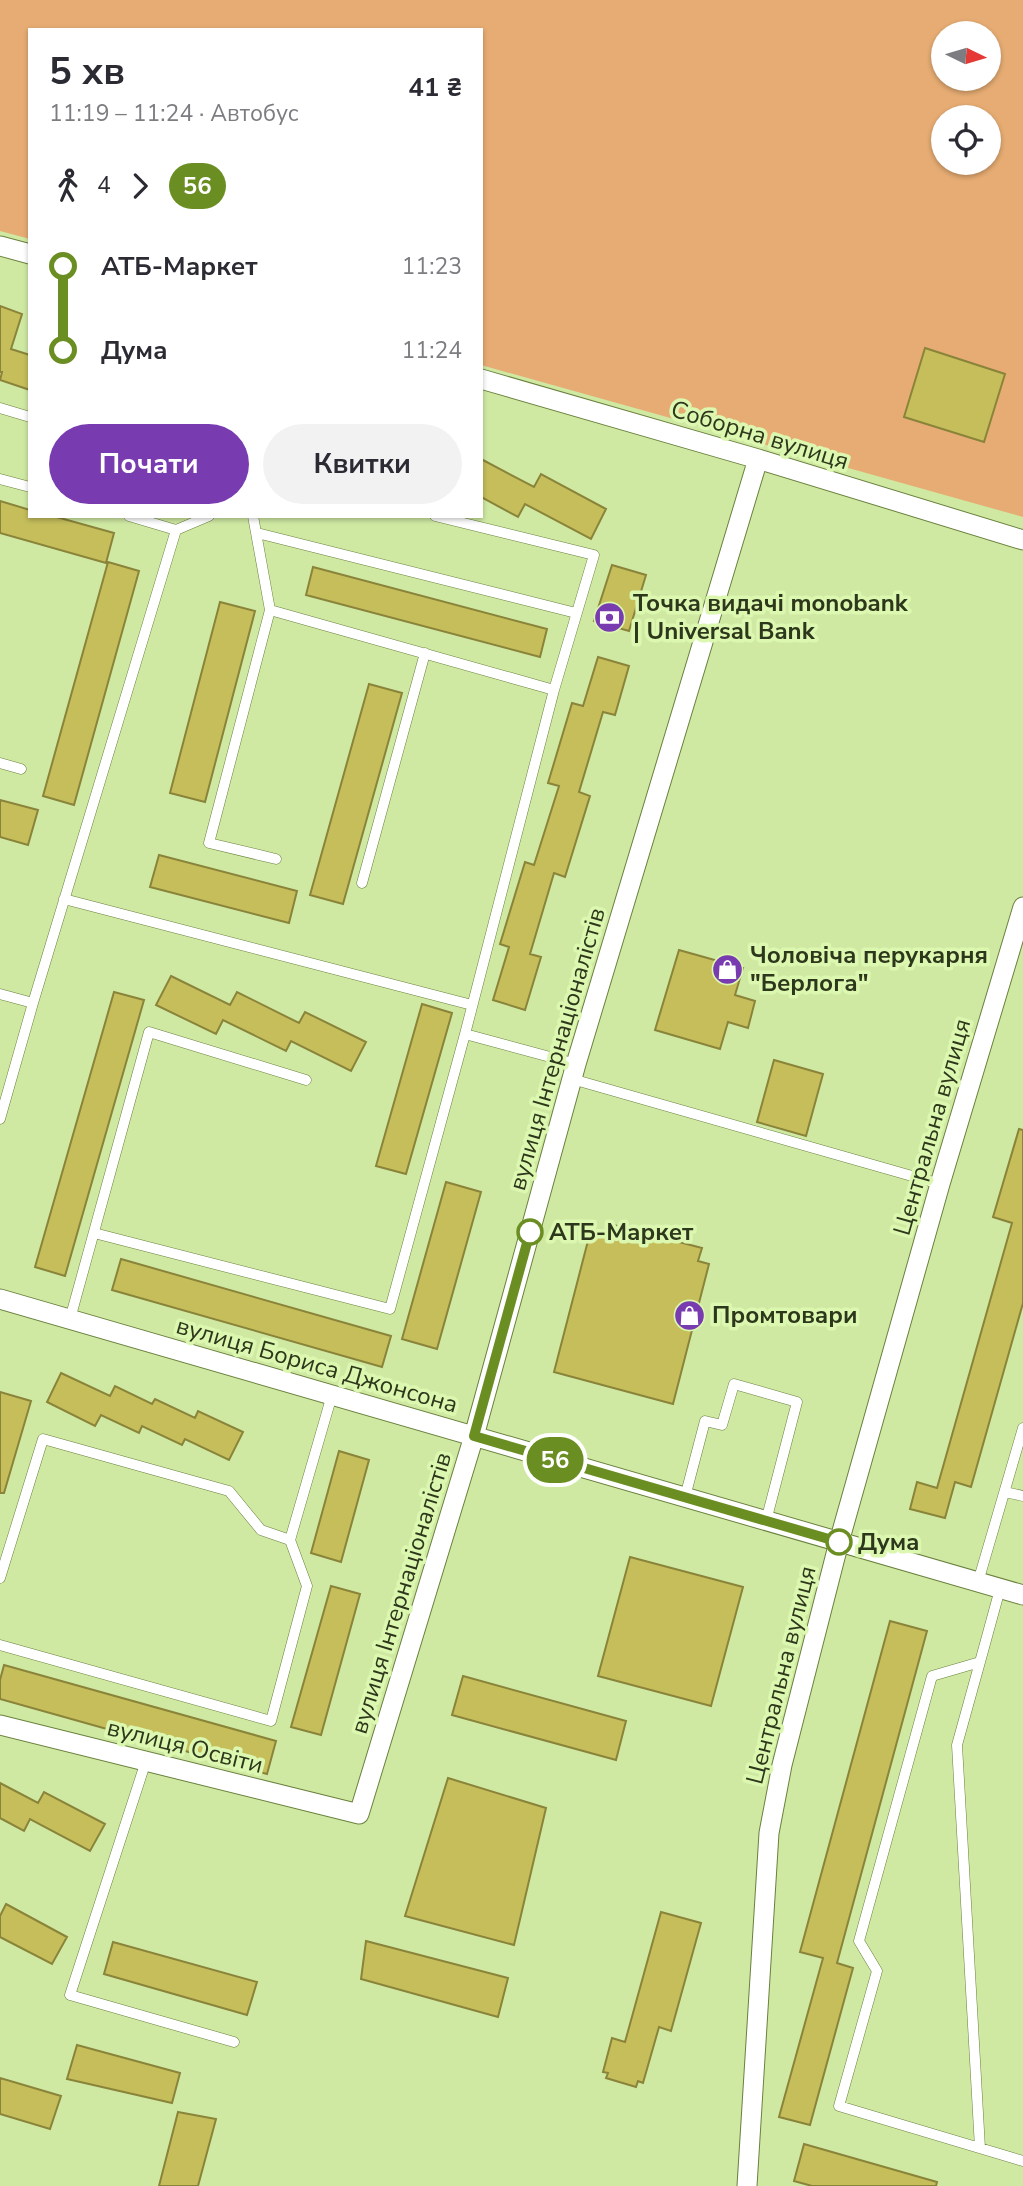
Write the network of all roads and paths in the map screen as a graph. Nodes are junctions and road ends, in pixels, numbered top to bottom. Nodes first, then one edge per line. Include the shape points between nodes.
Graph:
1 (0, 246) edge
2 (28, 253) edge
3 (483, 380) edge
4 (0, 408) edge
5 (28, 416) edge
6 (758, 459) junction
7 (0, 479) edge
8 (28, 486) edge
9 (136, 518) edge
10 (204, 518) edge
11 (253, 518) edge
12 (443, 518) edge
13 (176, 530) junction
14 (257, 533) junction
15 (1023, 540) edge
16 (270, 610) junction
17 (576, 613) junction
18 (425, 653) junction
19 (554, 690) junction
20 (0, 763) edge
21 (22, 769) dead end
22 (276, 859) dead end
23 (362, 883) dead end
24 (64, 899) junction
25 (1023, 907) edge
26 (0, 994) edge
27 (33, 1003) junction
28 (472, 1005) junction
29 (465, 1034) junction
30 (574, 1071) junction
31 (306, 1080) dead end
32 (0, 1119) edge
33 (940, 1184) junction
34 (94, 1233) junction
35 (0, 1299) edge
36 (70, 1319) junction
37 (332, 1395) junction
38 (1023, 1428) edge
39 (474, 1436) junction
40 (1004, 1492) junction
41 (1023, 1496) edge
42 (685, 1497) junction
43 (766, 1521) junction
44 (290, 1540) junction
45 (839, 1542) junction
46 (0, 1578) edge
47 (978, 1582) junction
48 (1000, 1589) junction
49 (1023, 1595) edge
50 (0, 1645) edge
51 (980, 1662) junction
52 (0, 1726) edge
53 (146, 1761) junction
54 (359, 1814) joint
55 (234, 2042) dead end
56 (980, 2148) junction
57 (1023, 2161) edge
58 (747, 2186) edge

1 - 2 street
3 - 6 street, Соборна вулиця
4 - 5 lane
6 - 15 street, Соборна вулиця
6 - 30 street, вулиця Інтернаціоналістів
7 - 8 lane
9 - 13 lane
10 - 13 lane
11 - 14 lane
12 - 17 lane via 594,555
13 - 24 lane
14 - 16 lane
14 - 17 lane
16 - 18 lane
16 - 22 lane via 209,843
17 - 19 lane
18 - 19 lane
18 - 23 lane
19 - 28 lane
20 - 21 lane
24 - 27 lane
24 - 28 lane
25 - 33 street, Центральна вулиця
26 - 27 lane
27 - 32 lane
28 - 29 lane
29 - 30 lane
29 - 34 lane via 390,1309
30 - 33 lane
30 - 39 street, вулиця Інтернаціоналістів
31 - 34 lane via 149,1032
33 - 45 street, Центральна вулиця
34 - 36 lane
35 - 36 street, вулиця Бориса Джонсона
36 - 37 street, вулиця Бориса Джонсона
37 - 39 street, вулиця Бориса Джонсона
37 - 44 lane
38 - 40 lane
39 - 42 street, вулиця Бориса Джонсона
39 - 54 street, вулиця Інтернаціоналістів
40 - 41 lane
40 - 47 lane
42 - 43 street, вулиця Бориса Джонсона
42 - 43 lane via 705,1421 722,1425 734,1384 797,1402
43 - 45 street, вулиця Бориса Джонсона
44 - 46 lane via 261,1530 229,1491 43,1438
44 - 50 lane via 307,1586 271,1721
45 - 47 street, вулиця Бориса Джонсона
45 - 58 street, Центральна вулиця via 769,1833
47 - 48 street, вулиця Бориса Джонсона
48 - 49 street, вулиця Бориса Джонсона
48 - 51 lane
51 - 56 lane via 957,1745
51 - 56 lane via 932,1676 859,1941 877,1971 839,2106
52 - 53 street, вулиця Освіти
53 - 54 street, вулиця Освіти
53 - 55 lane via 70,1995
56 - 57 lane

